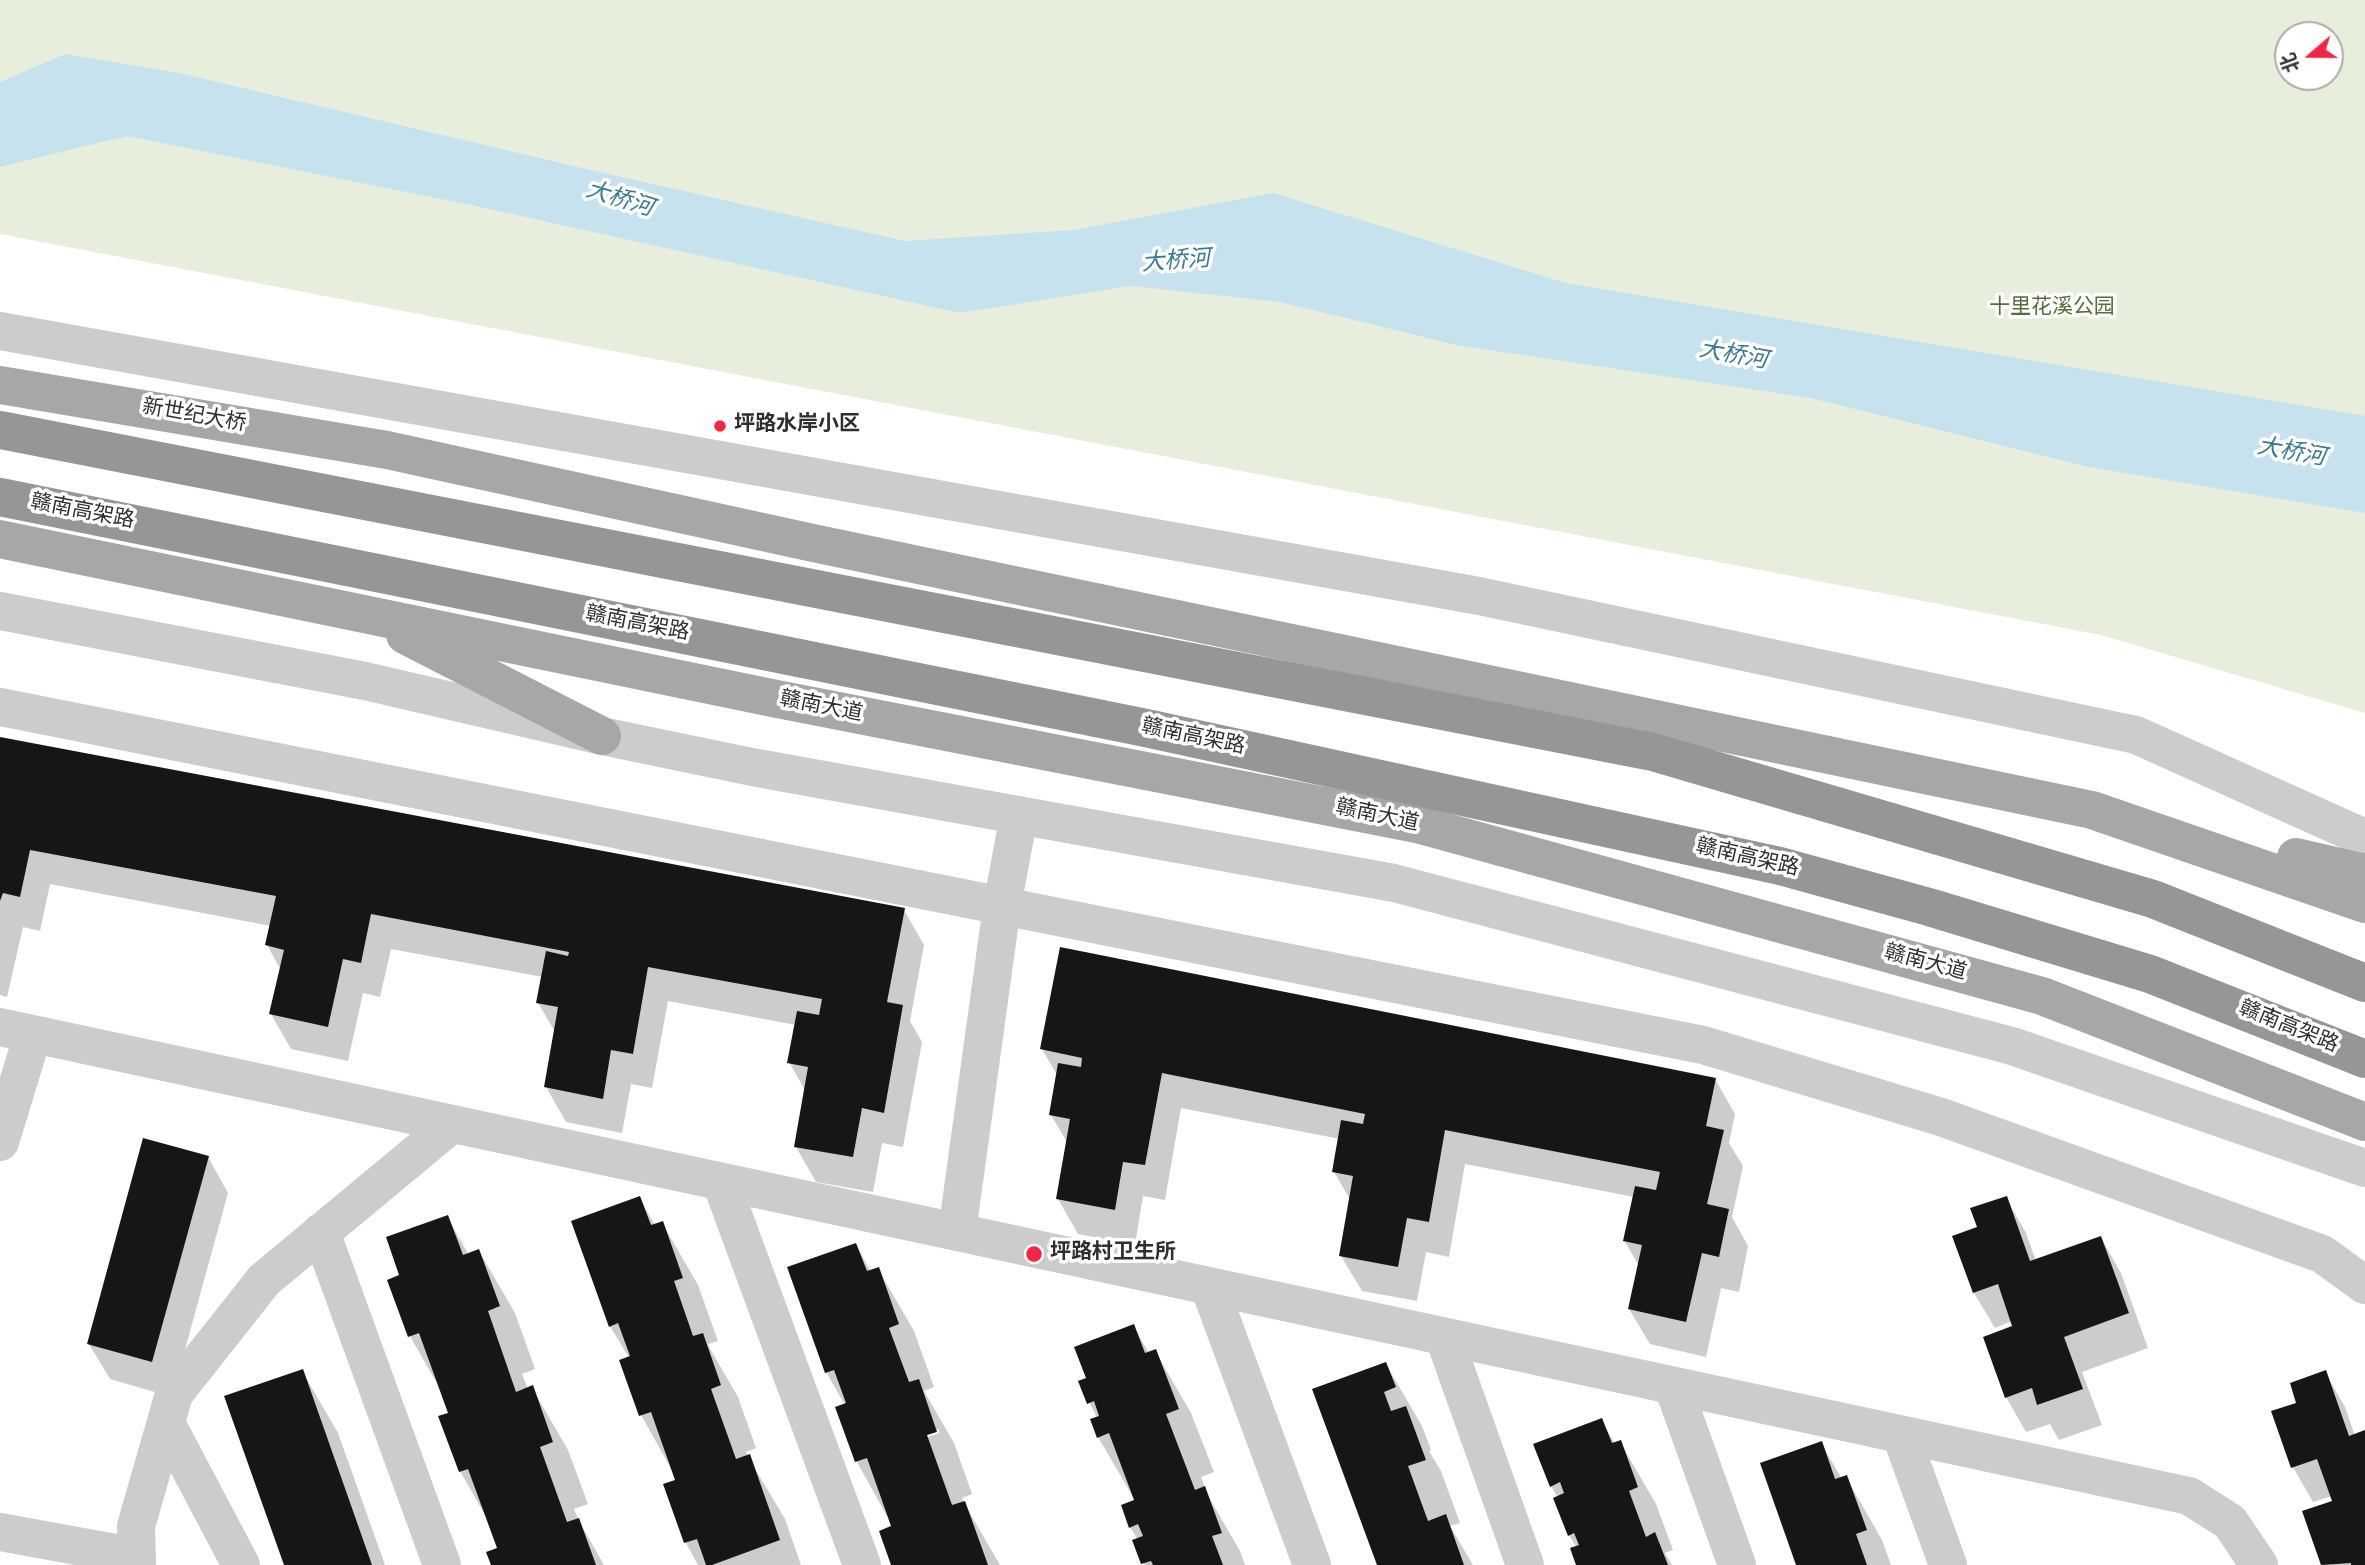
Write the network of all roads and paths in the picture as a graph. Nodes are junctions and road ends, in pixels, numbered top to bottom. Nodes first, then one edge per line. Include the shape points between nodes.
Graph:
1 (0, 331) edge
2 (0, 385) edge
3 (0, 430) edge
4 (0, 497) edge
5 (0, 539) edge
6 (0, 611) edge
7 (362, 614) junction
8 (0, 707) edge
9 (602, 736) junction
10 (2092, 810) junction
11 (1019, 815) junction
12 (2365, 838) edge
13 (2365, 873) edge
14 (2365, 904) edge
15 (1002, 906) junction
16 (2365, 983) edge
17 (2042, 996) junction
18 (16, 1030) edge
19 (2365, 1059) edge
20 (2365, 1122) edge
21 (452, 1124) junction
22 (2365, 1140) edge
23 (0, 1142) edge
24 (2365, 1168) edge
25 (721, 1182) junction
26 (321, 1232) junction
27 (957, 1232) junction
28 (2365, 1285) edge
29 (1209, 1286) junction
30 (1444, 1337) junction
31 (1673, 1386) junction
32 (166, 1423) junction
33 (1901, 1435) junction
34 (0, 1532) edge
35 (137, 1561) edge
36 (860, 1564) edge
37 (241, 1565) edge
38 (442, 1565) edge
39 (1312, 1565) edge
40 (1525, 1565) edge
41 (1737, 1565) edge
42 (1948, 1565) edge
43 (2259, 1565) edge

1 - 12 street via 1479,596 2136,734
2 - 10 main road, 新世纪大桥 via 387,450
3 - 16 highway via 1653,752 2153,899
4 - 19 highway, 赣南高架路 via 1146,728 1780,866 2150,974
5 - 7 main road
6 - 9 street via 365,681
7 - 9 main road
7 - 17 main road, 赣南大道 via 1417,824
8 - 15 street
9 - 11 street
10 - 13 main road
10 - 14 main road
11 - 15 street
11 - 24 street via 1421,890 2012,1046
15 - 27 street
15 - 28 street via 1703,1045 1941,1116 2322,1254
17 - 20 main road, 赣南大道
17 - 22 main road
18 - 21 street
18 - 23 street
21 - 25 street
21 - 26 street
25 - 27 street
25 - 36 street
26 - 32 street via 264,1280 174,1394
26 - 38 street
27 - 29 street
29 - 30 street
29 - 39 street
30 - 31 street
30 - 40 street
31 - 33 street
31 - 41 street
32 - 35 street via 136,1526
32 - 37 street
33 - 42 street
33 - 43 street via 2189,1496 2230,1522
34 - 35 street

